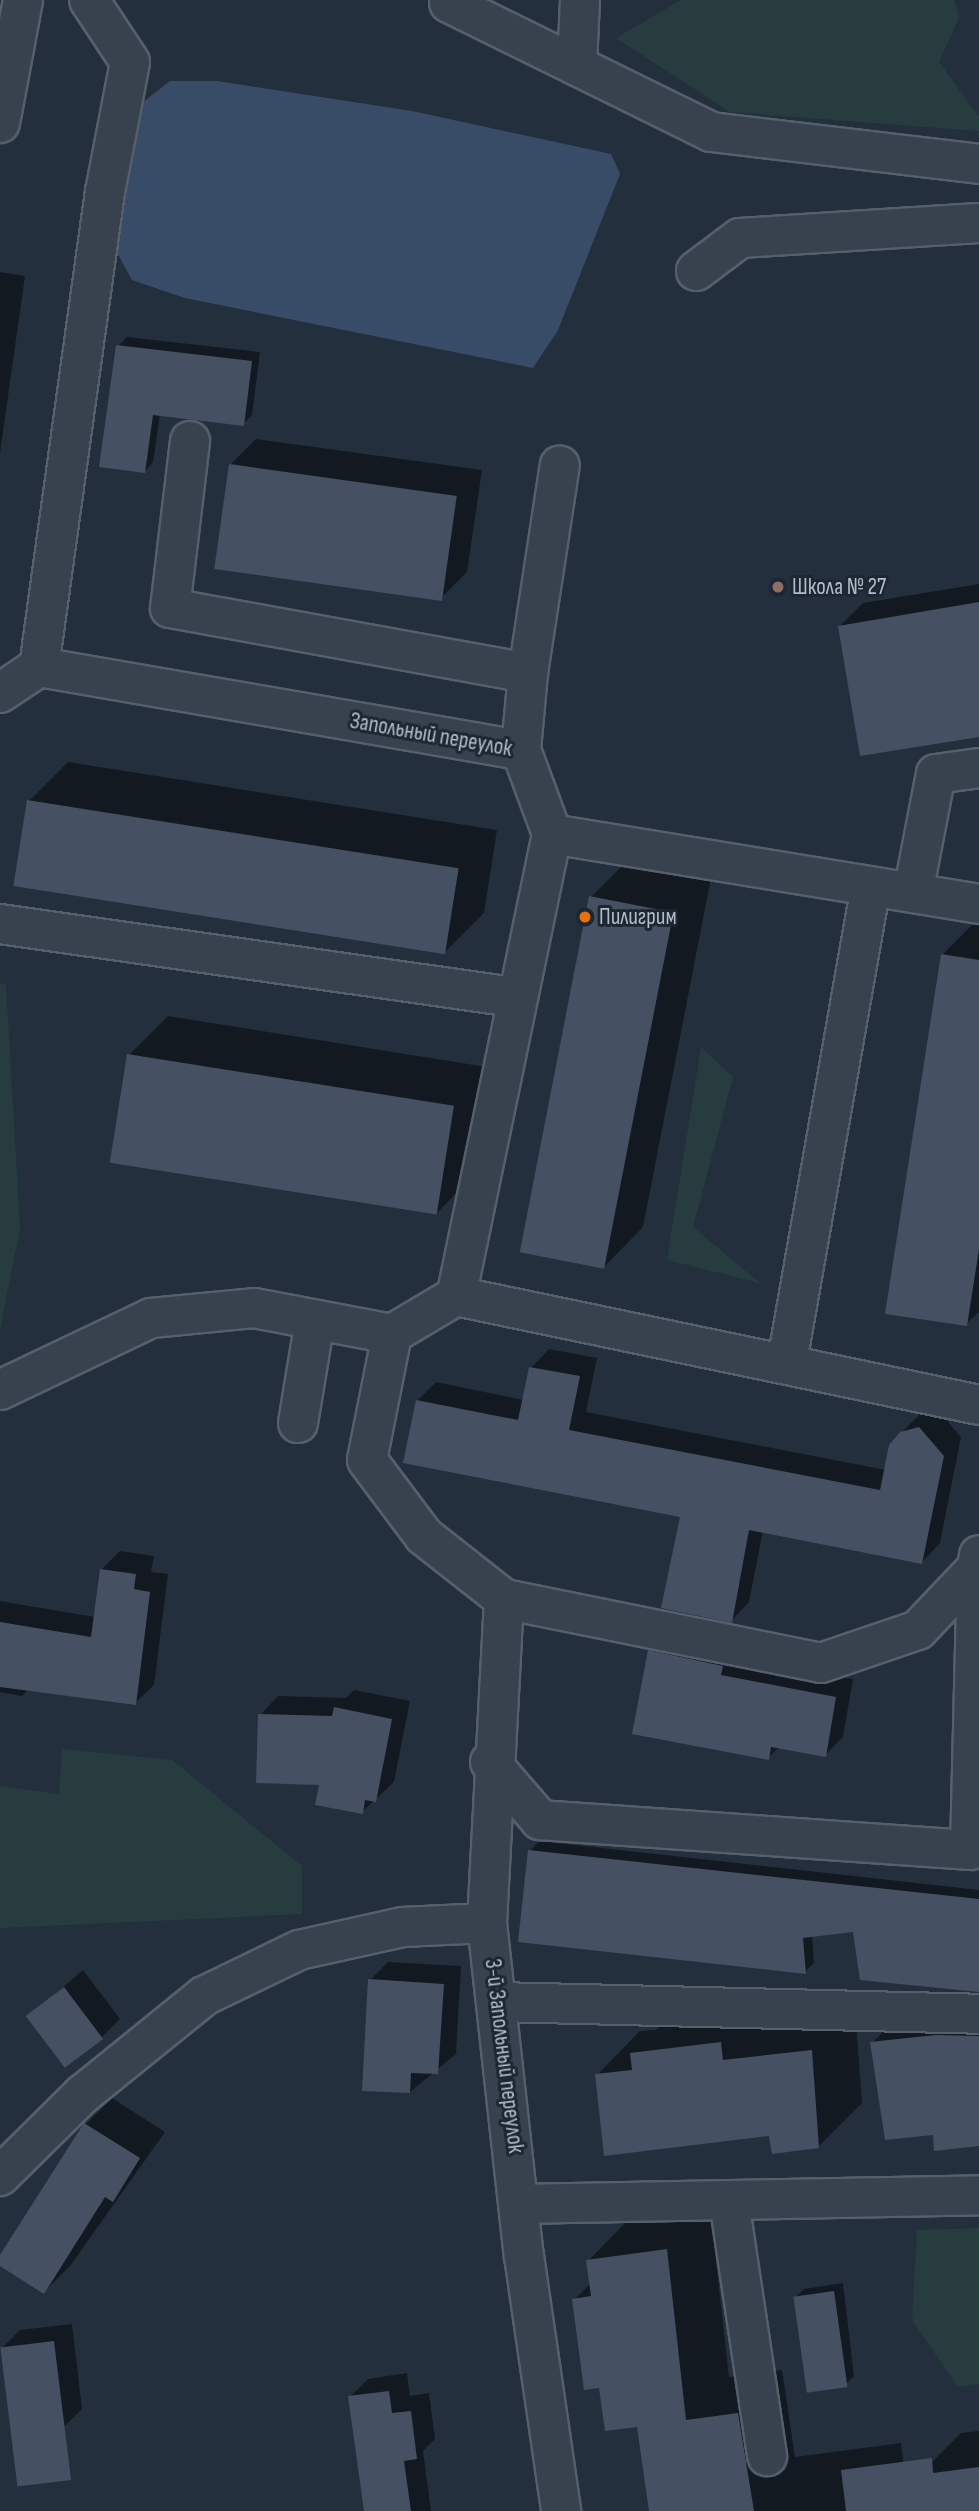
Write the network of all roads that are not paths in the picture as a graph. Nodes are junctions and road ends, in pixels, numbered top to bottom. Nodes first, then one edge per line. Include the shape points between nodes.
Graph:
1 (23, 0) edge
2 (89, 0) edge
3 (580, 0) edge
4 (449, 3) dead end
5 (577, 66) junction
6 (0, 123) edge
7 (979, 164) edge
8 (979, 223) edge
9 (696, 271) dead end
10 (190, 441) dead end
11 (560, 465) dead end
12 (39, 667) junction
13 (528, 673) junction
14 (0, 693) edge
15 (521, 750) junction
16 (979, 768) edge
17 (552, 834) junction
18 (871, 886) junction
19 (913, 893) junction
20 (979, 904) edge
21 (0, 924) edge
22 (513, 997) junction
23 (456, 1296) junction
24 (315, 1320) junction
25 (392, 1334) junction
26 (787, 1362) junction
27 (0, 1391) edge
28 (979, 1405) edge
29 (298, 1423) dead end
30 (978, 1582) edge
31 (503, 1599) junction
32 (491, 1762) junction
33 (487, 1923) junction
34 (497, 2002) junction
35 (979, 2014) edge
36 (0, 2176) edge
37 (979, 2195) edge
38 (729, 2202) junction
39 (523, 2204) junction
40 (767, 2456) dead end
41 (561, 2511) edge

1 - 6 street
2 - 12 street via 130,62 105,192
3 - 5 street
4 - 5 street
5 - 7 street via 711,132
8 - 9 street via 740,238
10 - 13 street via 170,608
11 - 13 street
12 - 14 street
12 - 15 street, Запольный переулок
13 - 15 street
15 - 17 street, Запольный переулок
16 - 19 street via 936,774
17 - 18 street
17 - 22 street
18 - 19 street
18 - 26 street
19 - 20 street
21 - 22 street
22 - 23 street
23 - 25 street
23 - 26 street
24 - 25 street
24 - 27 street via 254,1308 151,1318
24 - 29 street
25 - 31 street via 368,1460 424,1536
26 - 28 street
30 - 31 street via 918,1630 821,1663
30 - 32 street via 970,1850 540,1820
31 - 32 street, 3-й Запольный переулок
32 - 33 street, 3-й Запольный переулок
33 - 34 street, 3-й Запольный переулок
33 - 36 street via 403,1927 299,1950 204,1996 83,2094
34 - 35 street
34 - 39 street, 3-й Запольный переулок
37 - 38 street
38 - 39 street
38 - 40 street
39 - 41 street, 3-й Запольный переулок via 524,2256

